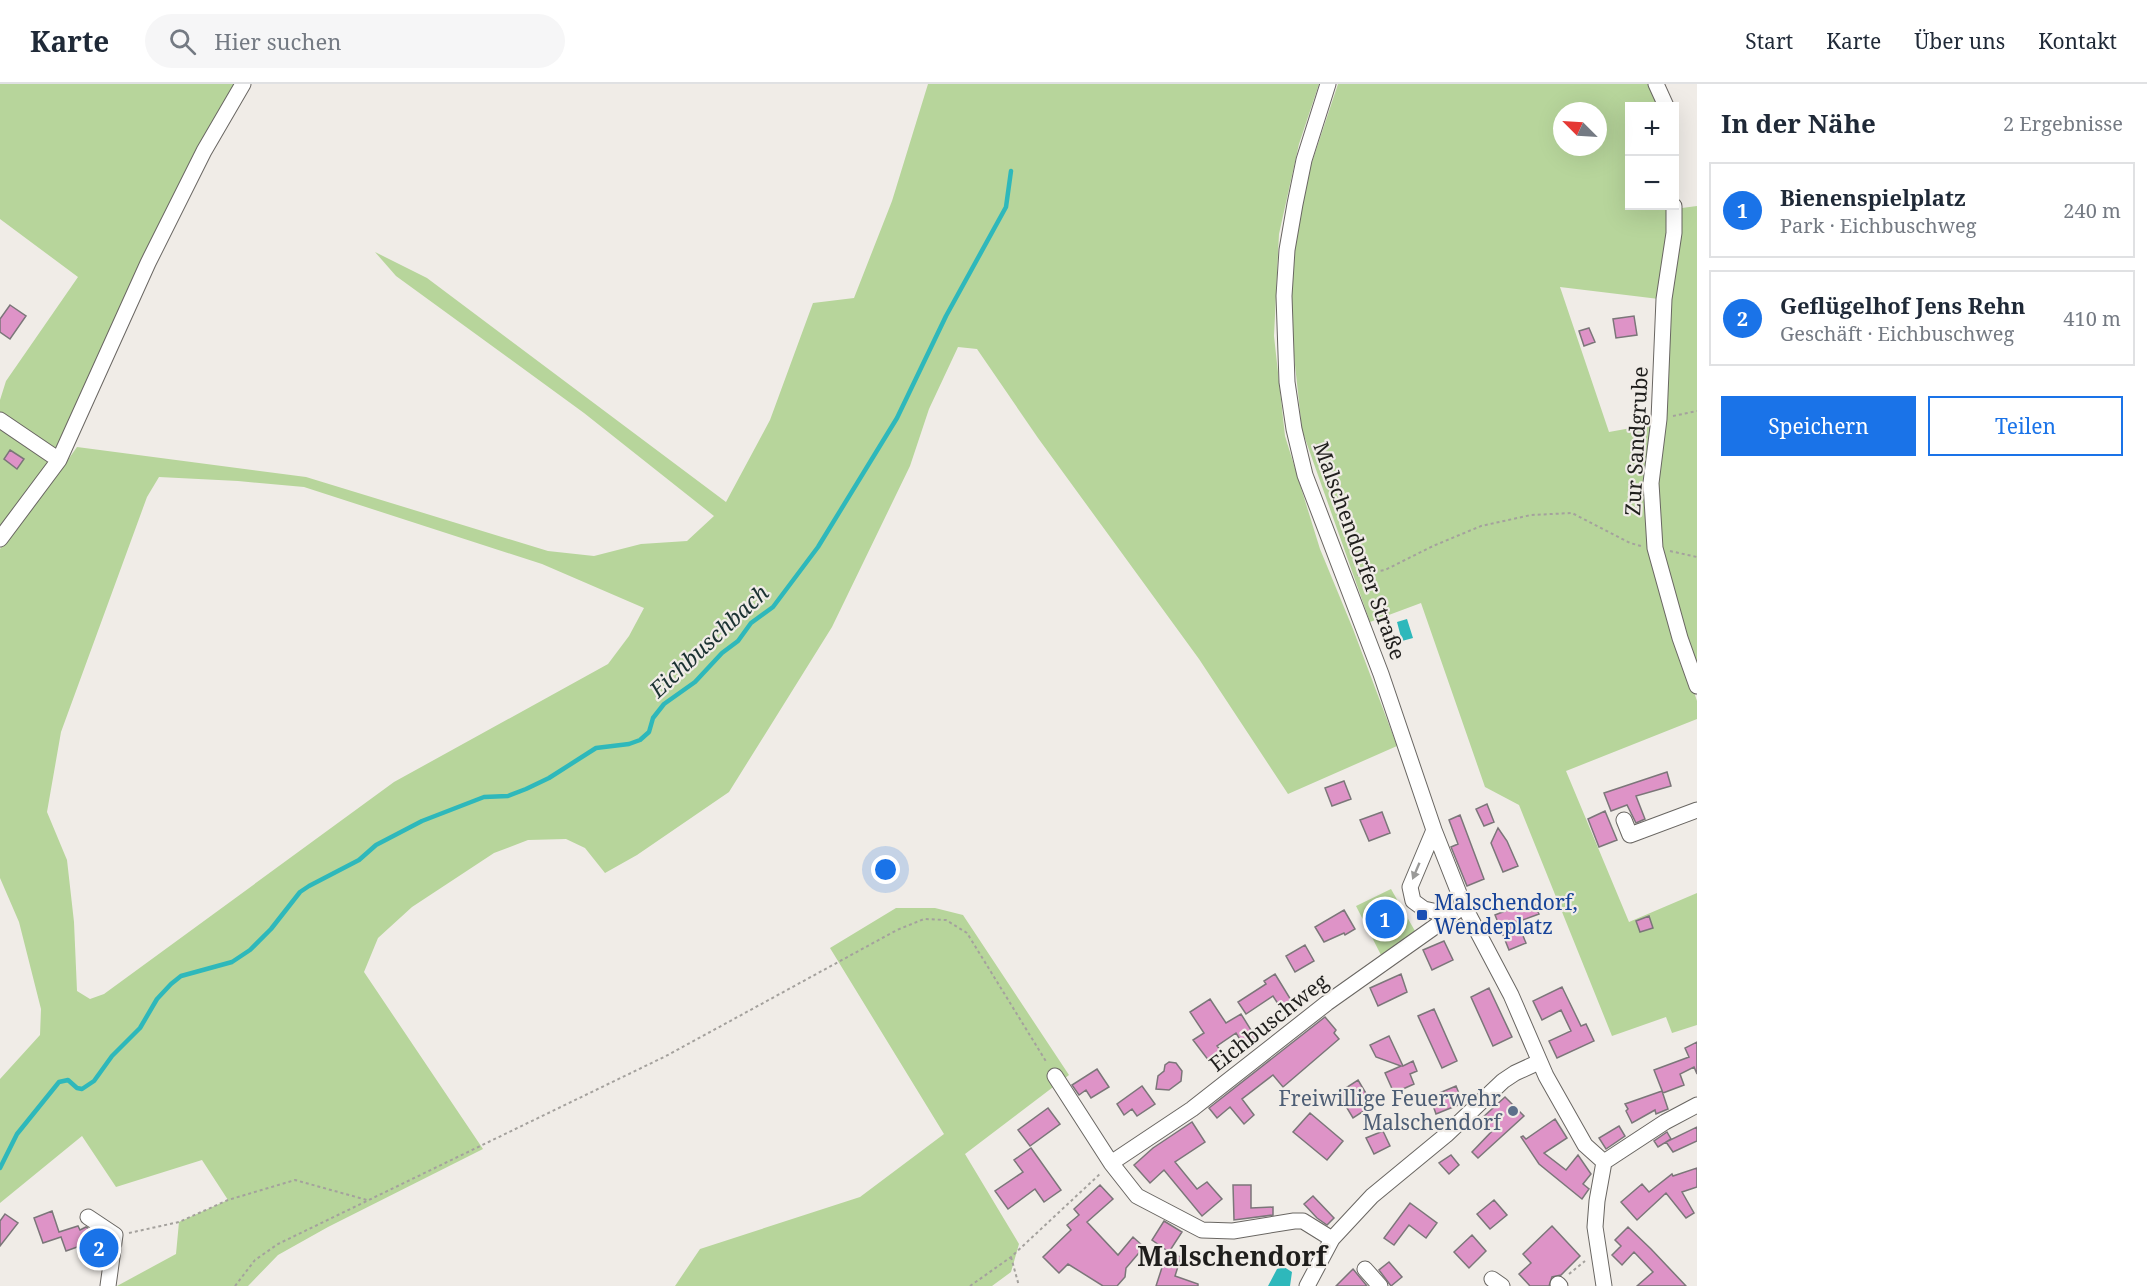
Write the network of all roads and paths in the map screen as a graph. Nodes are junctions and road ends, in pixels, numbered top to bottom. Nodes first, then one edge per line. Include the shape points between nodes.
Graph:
1 (243, 84) edge
2 (1328, 84) edge
3 (1656, 84) edge
4 (1664, 102) edge
5 (1674, 210) edge
6 (1697, 411) edge
7 (1659, 419) junction
8 (0, 420) edge
9 (59, 460) junction
10 (0, 539) edge
11 (1655, 548) junction
12 (1697, 557) edge
13 (1343, 577) junction
14 (1697, 687) edge
15 (1697, 810) edge
16 (1624, 820) dead end
17 (1434, 830) junction
18 (1464, 906) junction
19 (1451, 915) junction
20 (1539, 1062) junction
21 (1055, 1076) joint
22 (1697, 1105) edge
23 (1604, 1162) junction
24 (1111, 1163) junction
25 (366, 1200) junction
26 (88, 1217) dead end
27 (115, 1235) junction
28 (1332, 1239) junction
29 (1011, 1257) junction
30 (1587, 1259) dead end
31 (1365, 1269) dead end
32 (1559, 1285) edge
33 (108, 1286) edge
34 (235, 1286) edge
35 (970, 1286) edge
36 (1019, 1286) edge
37 (1308, 1286) edge
38 (1380, 1286) edge
39 (1604, 1286) edge

1 - 9 street via 143,272
2 - 13 street, Malschendorfer Straße via 1304,160 1289,238 1284,340 1294,429 1305,475
3 - 4 street
5 - 7 street, Zur Sandgrube via 1664,299
6 - 7 path
7 - 11 street, Zur Sandgrube via 1651,483
8 - 9 street
9 - 10 street
11 - 12 path
11 - 13 path via 1630,543 1572,513 1531,515 1481,526 1385,570
11 - 14 street, Zur Sandgrube
13 - 17 street, Malschendorfer Straße
15 - 16 street via 1630,835
17 - 18 street, Malschendorfer Straße
17 -> 19 street via 1410,887 1413,902 1424,909
18 - 19 street, Eichbuschweg
18 - 20 street, Malschendorfer Straße via 1511,995
19 - 24 street, Eichbuschweg via 1327,1003 1192,1109
20 - 23 street, Malschendorfer Straße via 1585,1145
20 - 28 street via 1503,1081 1372,1196
21 - 24 street
21 - 25 path via 967,933 946,920 924,920 897,930 666,1056
22 - 23 street
23 - 39 street via 1595,1227
24 - 28 street via 1137,1196 1203,1230 1233,1231 1303,1221
24 - 29 path
25 - 27 path via 295,1180 228,1200 179,1222
25 - 34 path via 278,1244 255,1260
26 - 27 street
27 - 33 street
28 - 37 street
29 - 35 path
29 - 36 path
30 - 32 path
31 - 38 street

